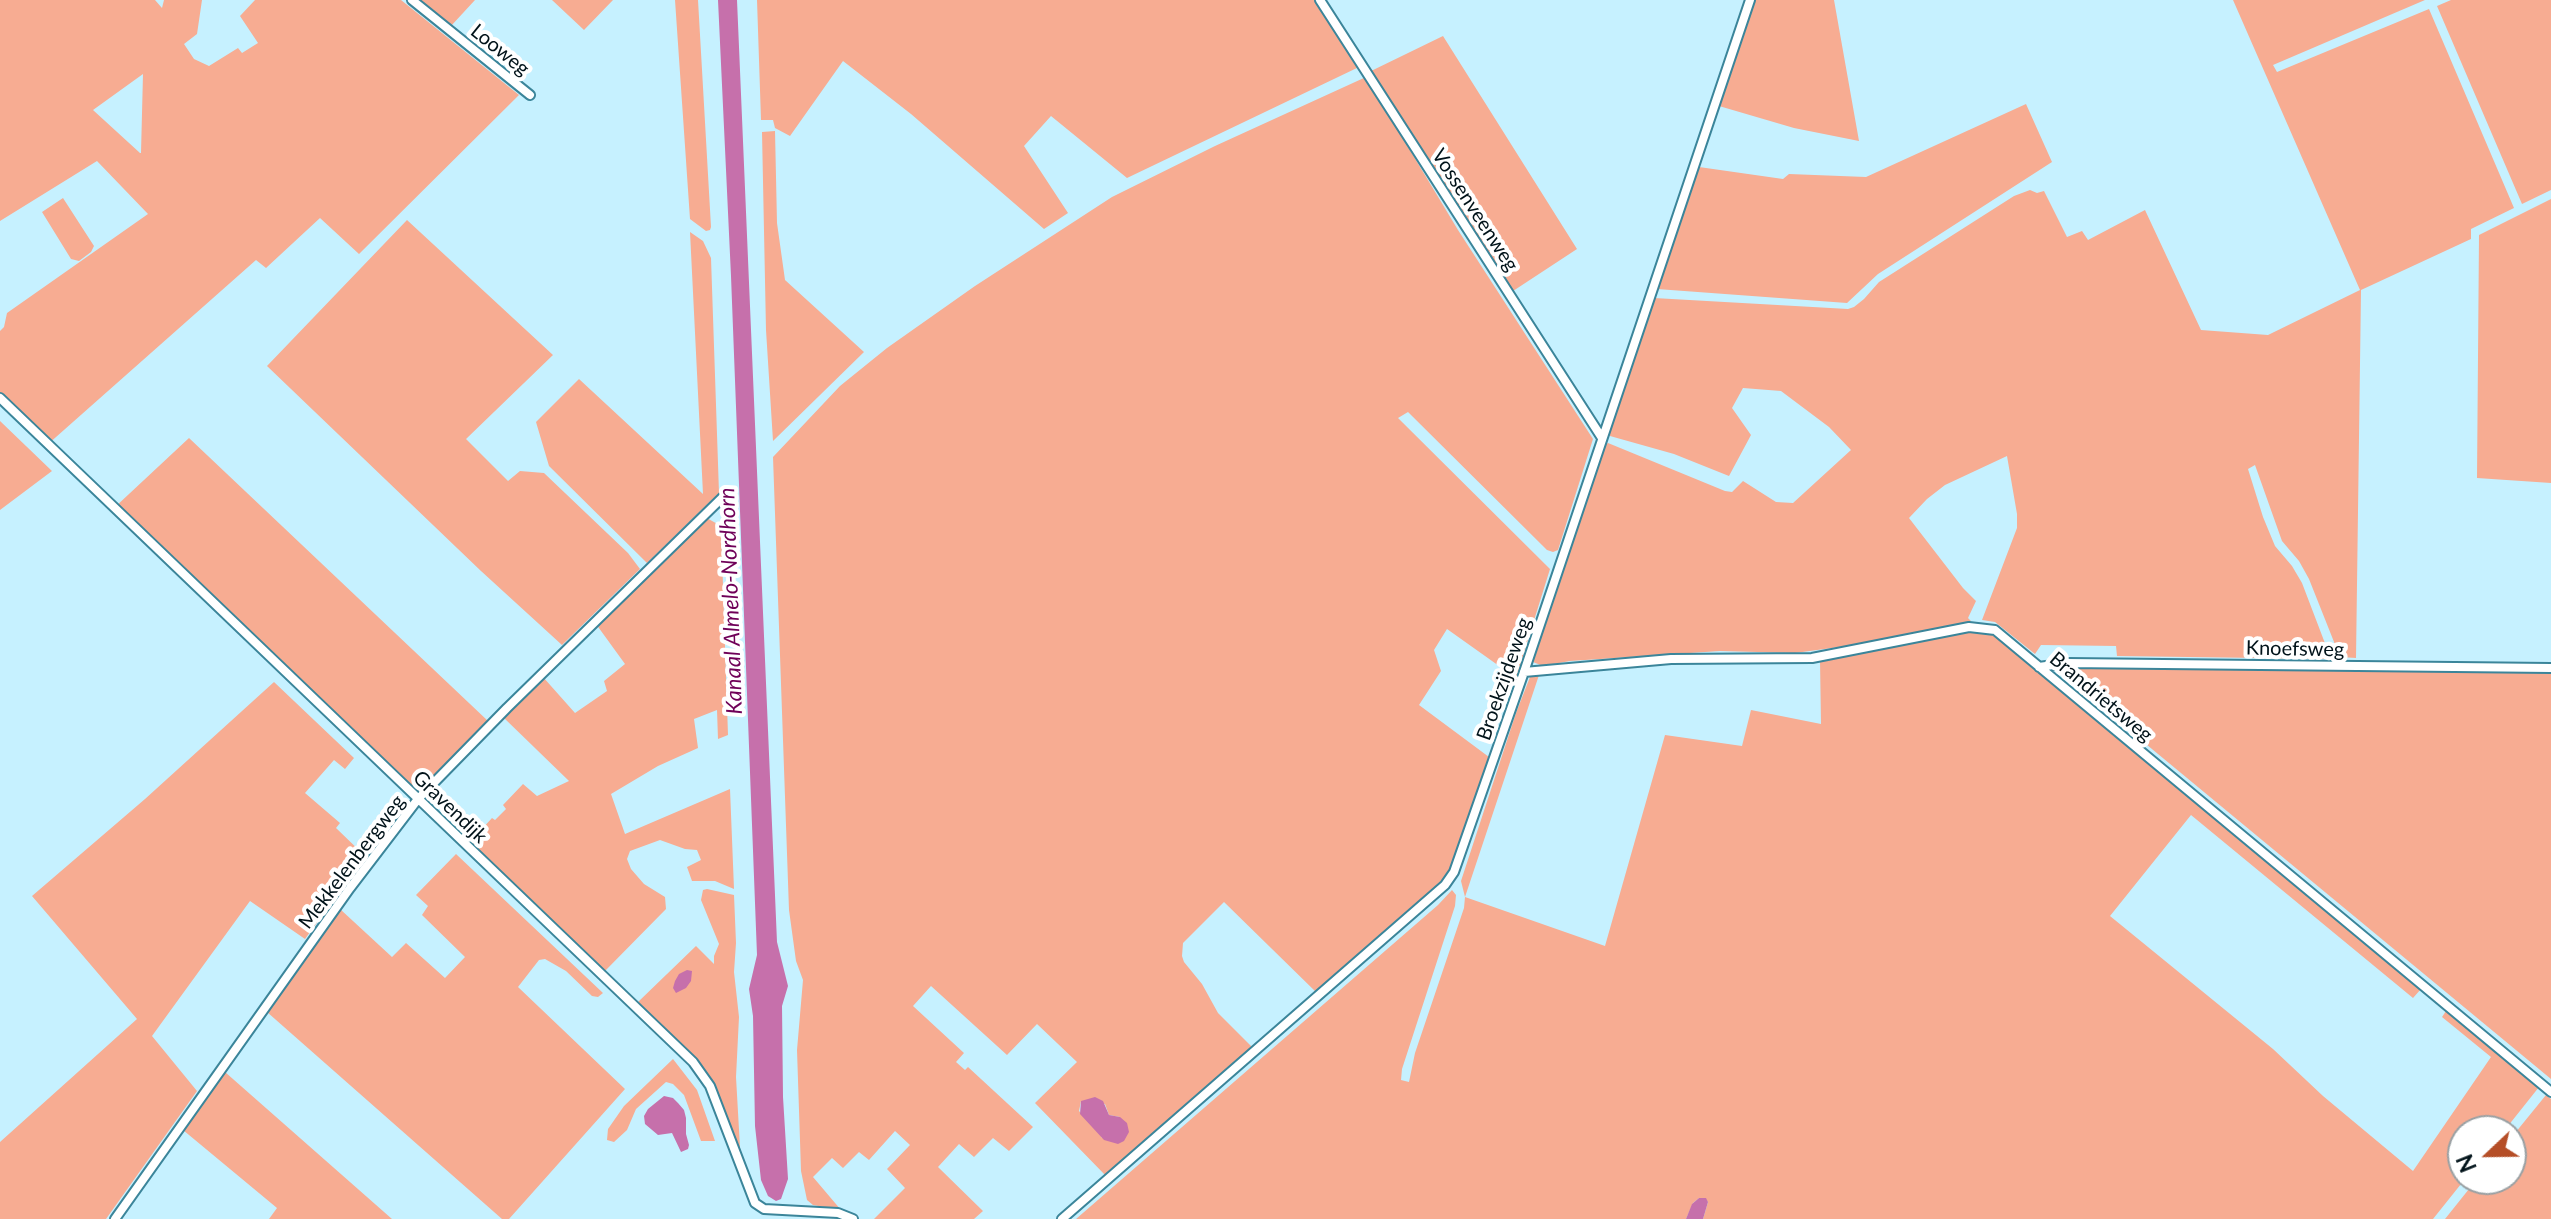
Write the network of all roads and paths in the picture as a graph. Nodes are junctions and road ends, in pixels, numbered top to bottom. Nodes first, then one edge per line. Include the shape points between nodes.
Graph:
1 (412, 0) edge
2 (1320, 0) edge
3 (1750, 0) edge
4 (530, 95) dead end
5 (0, 398) edge
6 (1602, 438) junction
7 (727, 493) dead end
8 (2039, 667) junction
9 (2551, 668) edge
10 (1524, 672) junction
11 (418, 799) junction
12 (2551, 1092) edge
13 (115, 1219) edge
14 (853, 1219) edge
15 (1062, 1219) edge

1 - 4 street, Looweg
2 - 6 street, Vossenveenweg
3 - 6 street, Broekzijdeweg
5 - 11 street, Gravendijk
6 - 10 street, Broekzijdeweg
7 - 11 street, Mekkelenbergweg
8 - 9 street, Knoefsweg via 2067,663
8 - 10 street, Brandrietsweg via 1995,630 1969,627 1812,658 1671,659
8 - 12 street, Brandrietsweg
10 - 15 street, Broekzijdeweg via 1445,885
11 - 13 street, Mekkelenbergweg
11 - 14 street, Gravendijk via 693,1062 710,1086 755,1203 764,1209 838,1213

